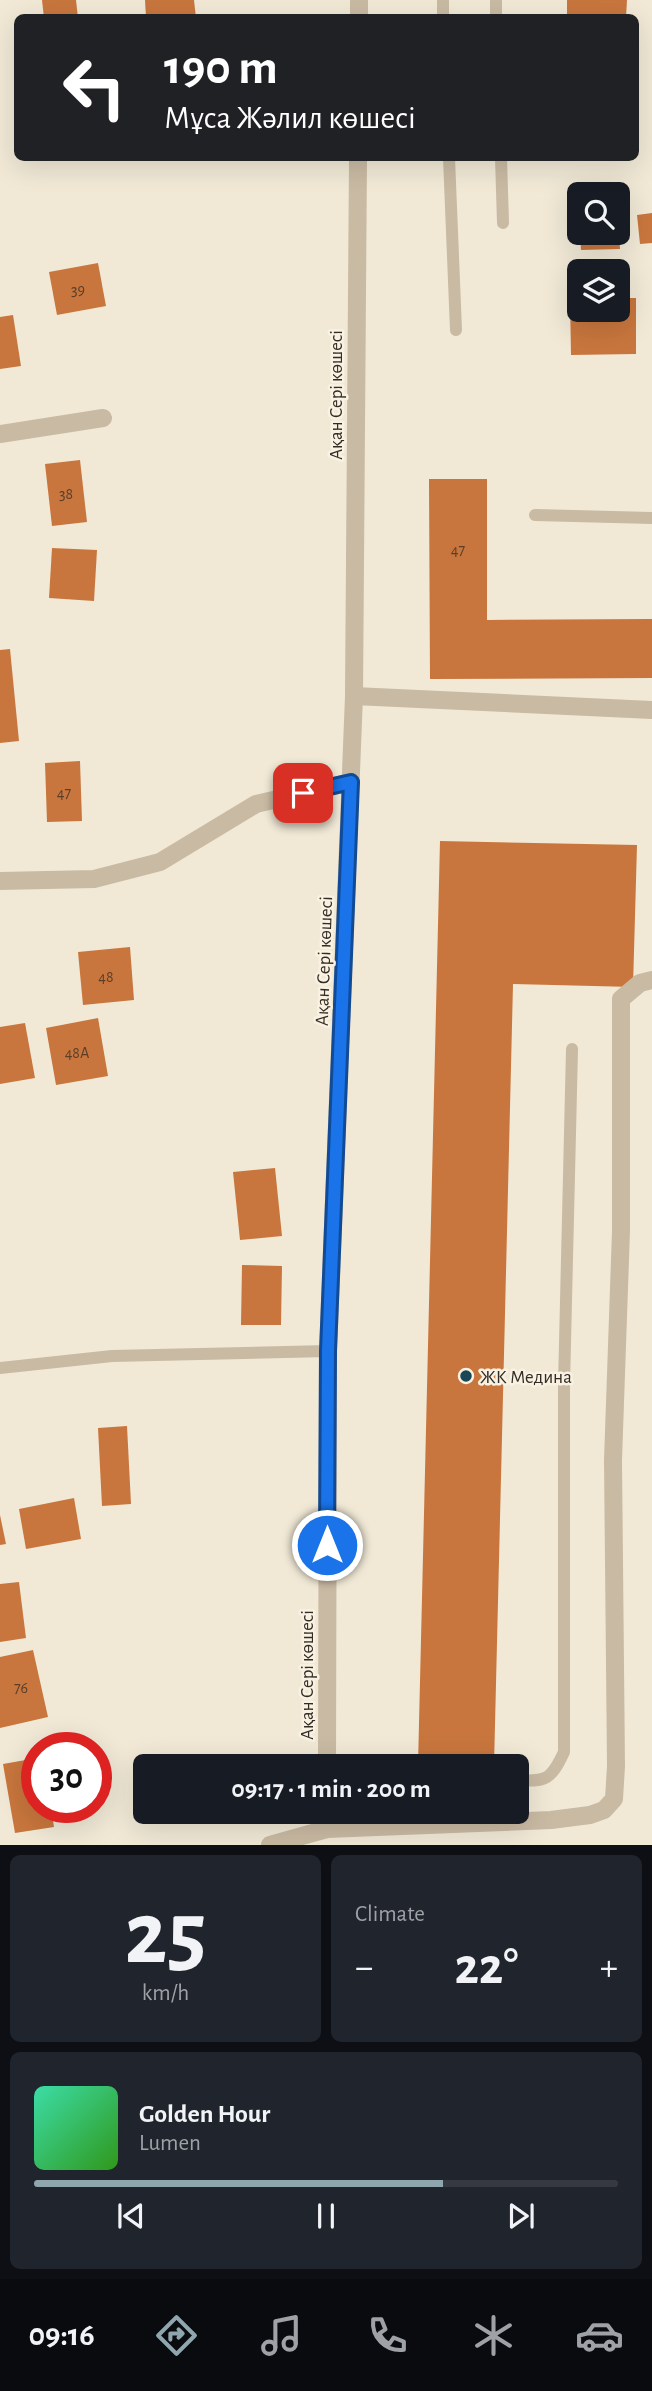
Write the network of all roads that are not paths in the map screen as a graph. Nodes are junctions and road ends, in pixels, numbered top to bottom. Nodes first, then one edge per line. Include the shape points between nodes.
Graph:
1 (358, 161) edge
2 (449, 161) edge
3 (501, 161) edge
4 (503, 223) dead end
5 (456, 330) dead end
6 (103, 418) dead end
7 (0, 434) edge
8 (536, 515) dead end
9 (652, 518) edge
10 (354, 696) junction
11 (652, 710) edge
12 (351, 782) junction
13 (0, 881) edge
14 (652, 980) edge
15 (572, 1049) dead end
16 (328, 1351) junction
17 (0, 1368) edge
18 (327, 1754) edge
19 (529, 1781) edge
20 (529, 1820) edge
21 (318, 1824) edge
22 (270, 1845) edge

1 - 10 street, Ақан Сері көшесі
2 - 5 lane
3 - 4 lane
6 - 7 street
8 - 9 lane
10 - 11 street
10 - 12 street, Ақан Сері көшесі
12 - 13 street via 256,804 160,862 94,879
12 - 16 street, Ақан Сері көшесі
14 - 20 street via 640,983 621,999 621,1231 613,1460 614,1799 604,1810 590,1815
15 - 19 lane via 564,1385 564,1752 556,1770 539,1782
16 - 17 lane via 112,1356
16 - 18 street, Ақан Сері көшесі
21 - 22 street

